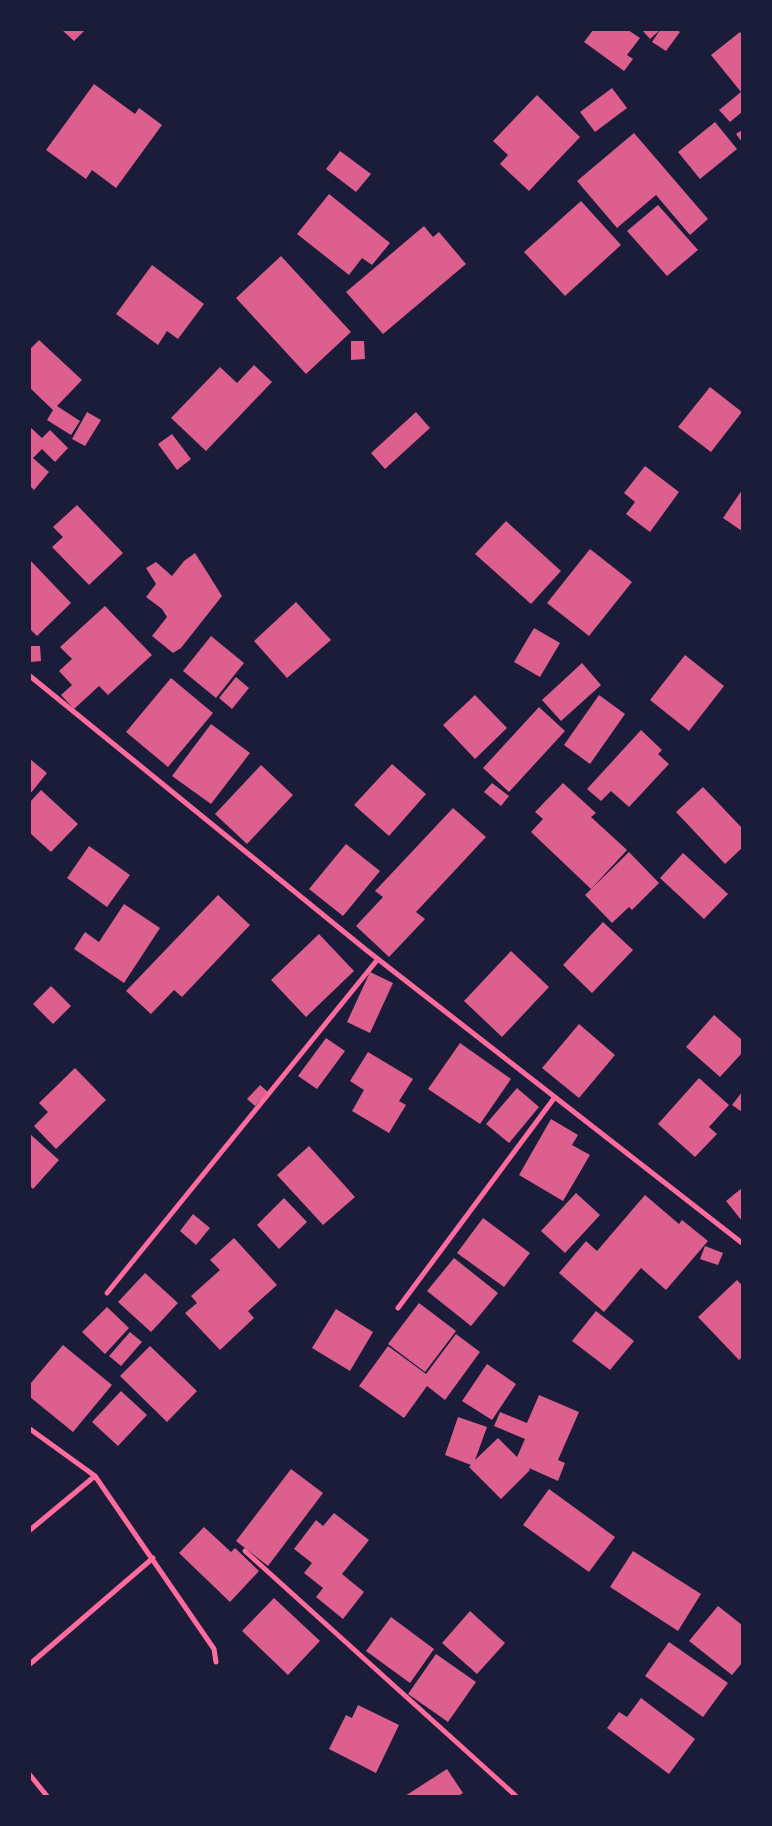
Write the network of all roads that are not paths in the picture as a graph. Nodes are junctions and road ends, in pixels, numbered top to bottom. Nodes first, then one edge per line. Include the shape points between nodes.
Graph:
1 (30, 676) edge
2 (378, 959) junction
3 (555, 1097) junction
4 (742, 1243) edge
5 (106, 1293) dead end
6 (398, 1308) dead end
7 (30, 1429) edge
8 (95, 1476) junction
9 (30, 1530) edge
10 (246, 1551) dead end
11 (153, 1558) junction
12 (216, 1662) dead end
13 (30, 1664) edge
14 (30, 1775) edge
15 (47, 1796) edge
16 (516, 1796) edge

1 - 2 street
2 - 3 street
2 - 5 street
3 - 4 street
3 - 6 street
7 - 8 street
8 - 9 street
8 - 11 street
10 - 16 street
11 - 12 street via 214,1649
11 - 13 street
14 - 15 street

